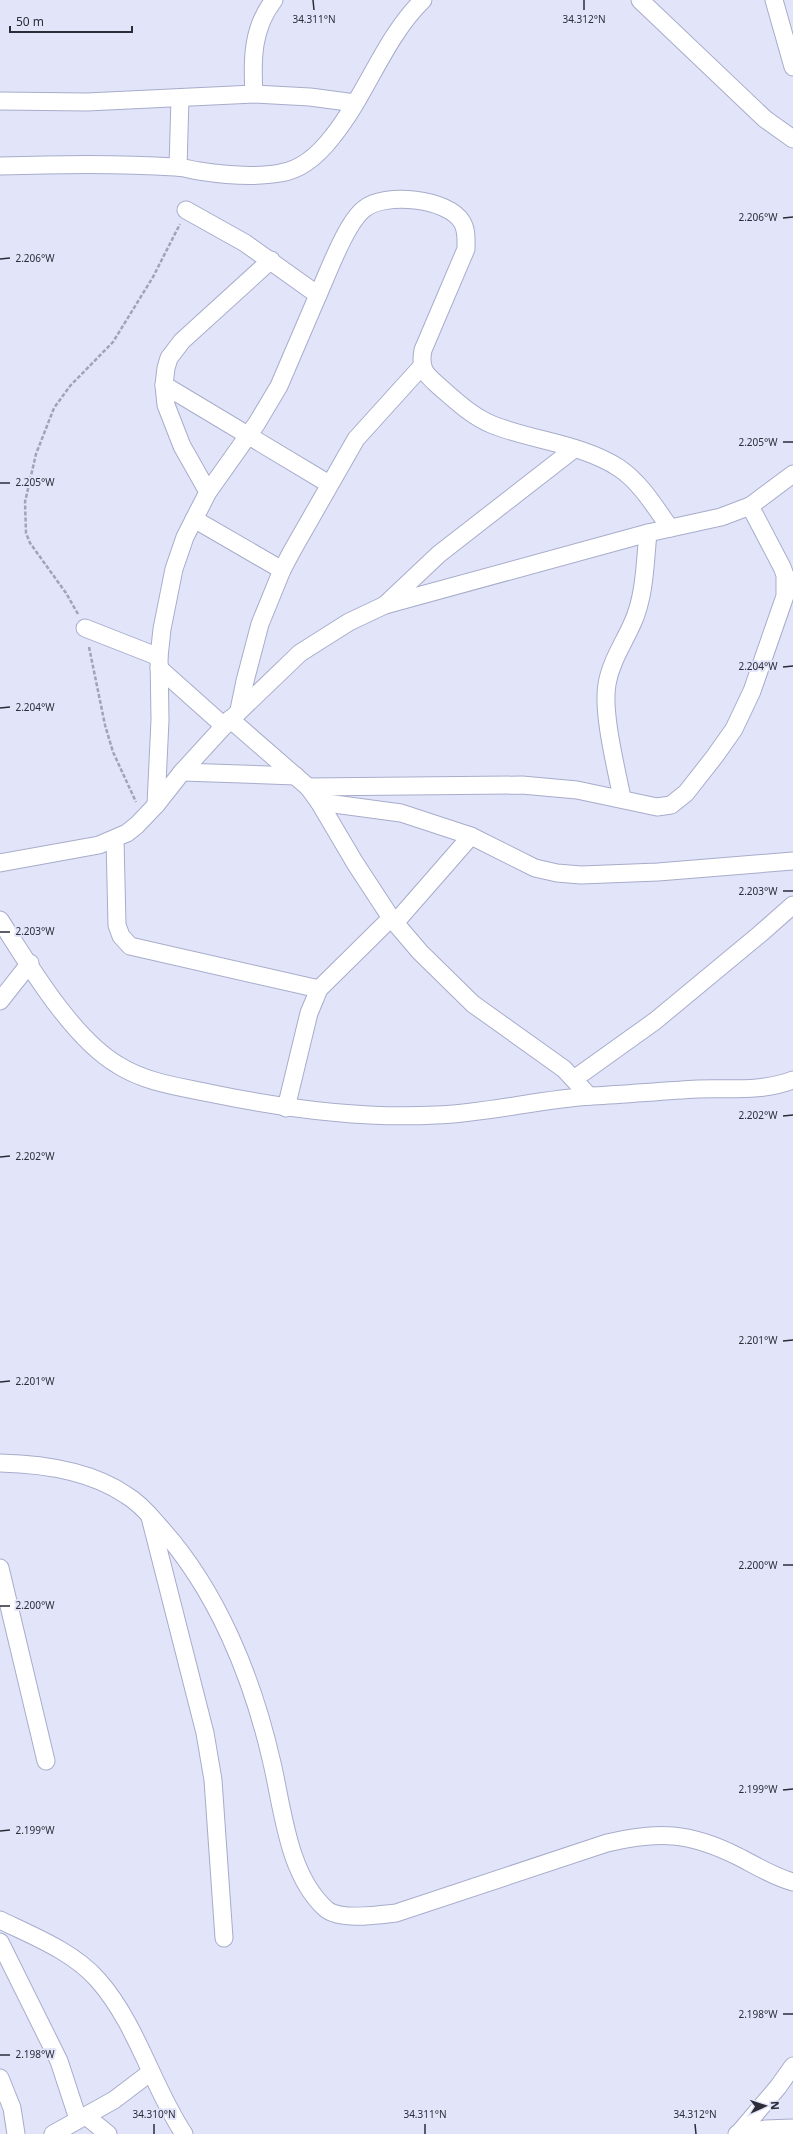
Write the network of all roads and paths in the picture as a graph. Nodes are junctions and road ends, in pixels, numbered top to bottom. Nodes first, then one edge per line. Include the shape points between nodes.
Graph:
1 (274, 0) edge
2 (423, 0) edge
3 (640, 0) edge
4 (774, 0) edge
5 (793, 67) edge
6 (254, 94) junction
7 (180, 98) junction
8 (0, 101) edge
9 (355, 103) junction
10 (793, 139) edge
11 (0, 166) edge
12 (178, 167) junction
13 (186, 210) joint
14 (271, 260) junction
15 (318, 295) junction
16 (422, 366) junction
17 (164, 385) junction
18 (248, 435) junction
19 (574, 449) junction
20 (793, 474) edge
21 (329, 484) junction
22 (208, 492) junction
23 (750, 506) junction
24 (194, 519) junction
25 (670, 528) junction
26 (648, 533) junction
27 (282, 570) junction
28 (385, 605) junction
29 (85, 628) junction
30 (159, 662) junction
31 (231, 718) junction
32 (182, 772) junction
33 (302, 781) junction
34 (622, 798) junction
35 (319, 802) junction
36 (156, 805) junction
37 (144, 819) junction
38 (471, 836) junction
39 (115, 839) junction
40 (793, 860) edge
41 (0, 863) edge
42 (793, 905) edge
43 (0, 920) edge
44 (393, 920) junction
45 (30, 964) junction
46 (319, 989) junction
47 (0, 1002) edge
48 (574, 1079) junction
49 (793, 1080) edge
50 (589, 1096) junction
51 (286, 1108) junction
52 (0, 1463) edge
53 (150, 1515) junction
54 (0, 1568) edge
55 (46, 1761) dead end
56 (793, 1882) edge
57 (0, 1920) edge
58 (224, 1938) dead end
59 (0, 1942) edge
60 (793, 2066) edge
61 (151, 2072) junction
62 (0, 2078) edge
63 (82, 2117) junction
64 (793, 2128) edge
65 (738, 2133) edge
66 (16, 2134) edge
67 (53, 2134) edge
68 (108, 2134) edge
69 (184, 2134) edge

1 - 6 street via 257,28 252,66
2 - 9 street via 400,28
3 - 10 street via 765,119
4 - 5 street
6 - 7 street
6 - 9 street
7 - 8 street via 88,102
7 - 12 street
9 - 12 street via 334,136 301,166 281,173 252,176
11 - 12 street via 94,163
13 - 14 street
13 - 29 path via 169,248 113,342 70,386 54,408 36,454 25,502 26,533 30,543 66,593
14 - 15 street
14 - 17 street via 182,341 169,358
15 - 16 street via 353,221 370,204 383,200 422,201 453,212 463,223 466,249 428,335 423,350
15 - 18 street via 279,386
16 - 19 street via 425,373 461,405 492,425
16 - 21 street via 356,439
17 - 18 street
17 - 22 street via 166,405 182,446
18 - 21 street
18 - 22 street
19 - 25 street via 602,459 629,475
19 - 28 street via 439,554
20 - 23 street
21 - 27 street
22 - 24 street
23 - 25 street via 721,517
23 - 34 street via 782,567 786,585 782,607 752,691 734,729 681,797 671,805 663,807
24 - 27 street
24 - 30 street via 174,569 162,629
25 - 26 street
26 - 28 street
26 - 34 street via 642,591 633,622 616,653 606,696 612,749
27 - 31 street via 260,624 245,680
28 - 31 street via 349,622 300,653
29 - 30 street
29 - 37 path via 113,752
30 - 31 street
30 - 36 street
31 - 32 street
31 - 33 street
32 - 33 street
32 - 36 street
33 - 34 street via 522,785
33 - 35 street
35 - 38 street via 401,813
35 - 44 street
36 - 37 street
37 - 39 street
38 - 40 street via 535,868 581,875 658,872
38 - 44 street
39 - 41 street via 99,845
39 - 46 street via 117,925 121,936 130,946
42 - 48 street via 655,1021
43 - 45 street
44 - 46 street
44 - 48 street via 473,1004
45 - 47 street
45 - 51 street via 78,1030 92,1046 118,1066 156,1081
46 - 51 street via 309,1013
48 - 50 street
49 - 50 street via 751,1089 698,1089
50 - 51 street via 437,1115 356,1114
52 - 53 street via 38,1466 90,1477 127,1495
53 - 56 street via 174,1542 195,1573 238,1656 266,1736 298,1868 309,1889 328,1911 356,1917 396,1913 607,1843 656,1834 694,1840 722,1849
53 - 58 street via 205,1733 213,1780
54 - 55 street
57 - 61 street via 47,1943 98,1979 120,2012
59 - 63 street via 59,2061
60 - 65 street
61 - 63 street via 114,2100
61 - 69 street
62 - 66 street via 12,2108
63 - 67 street
63 - 68 street
64 - 65 street via 779,2127

